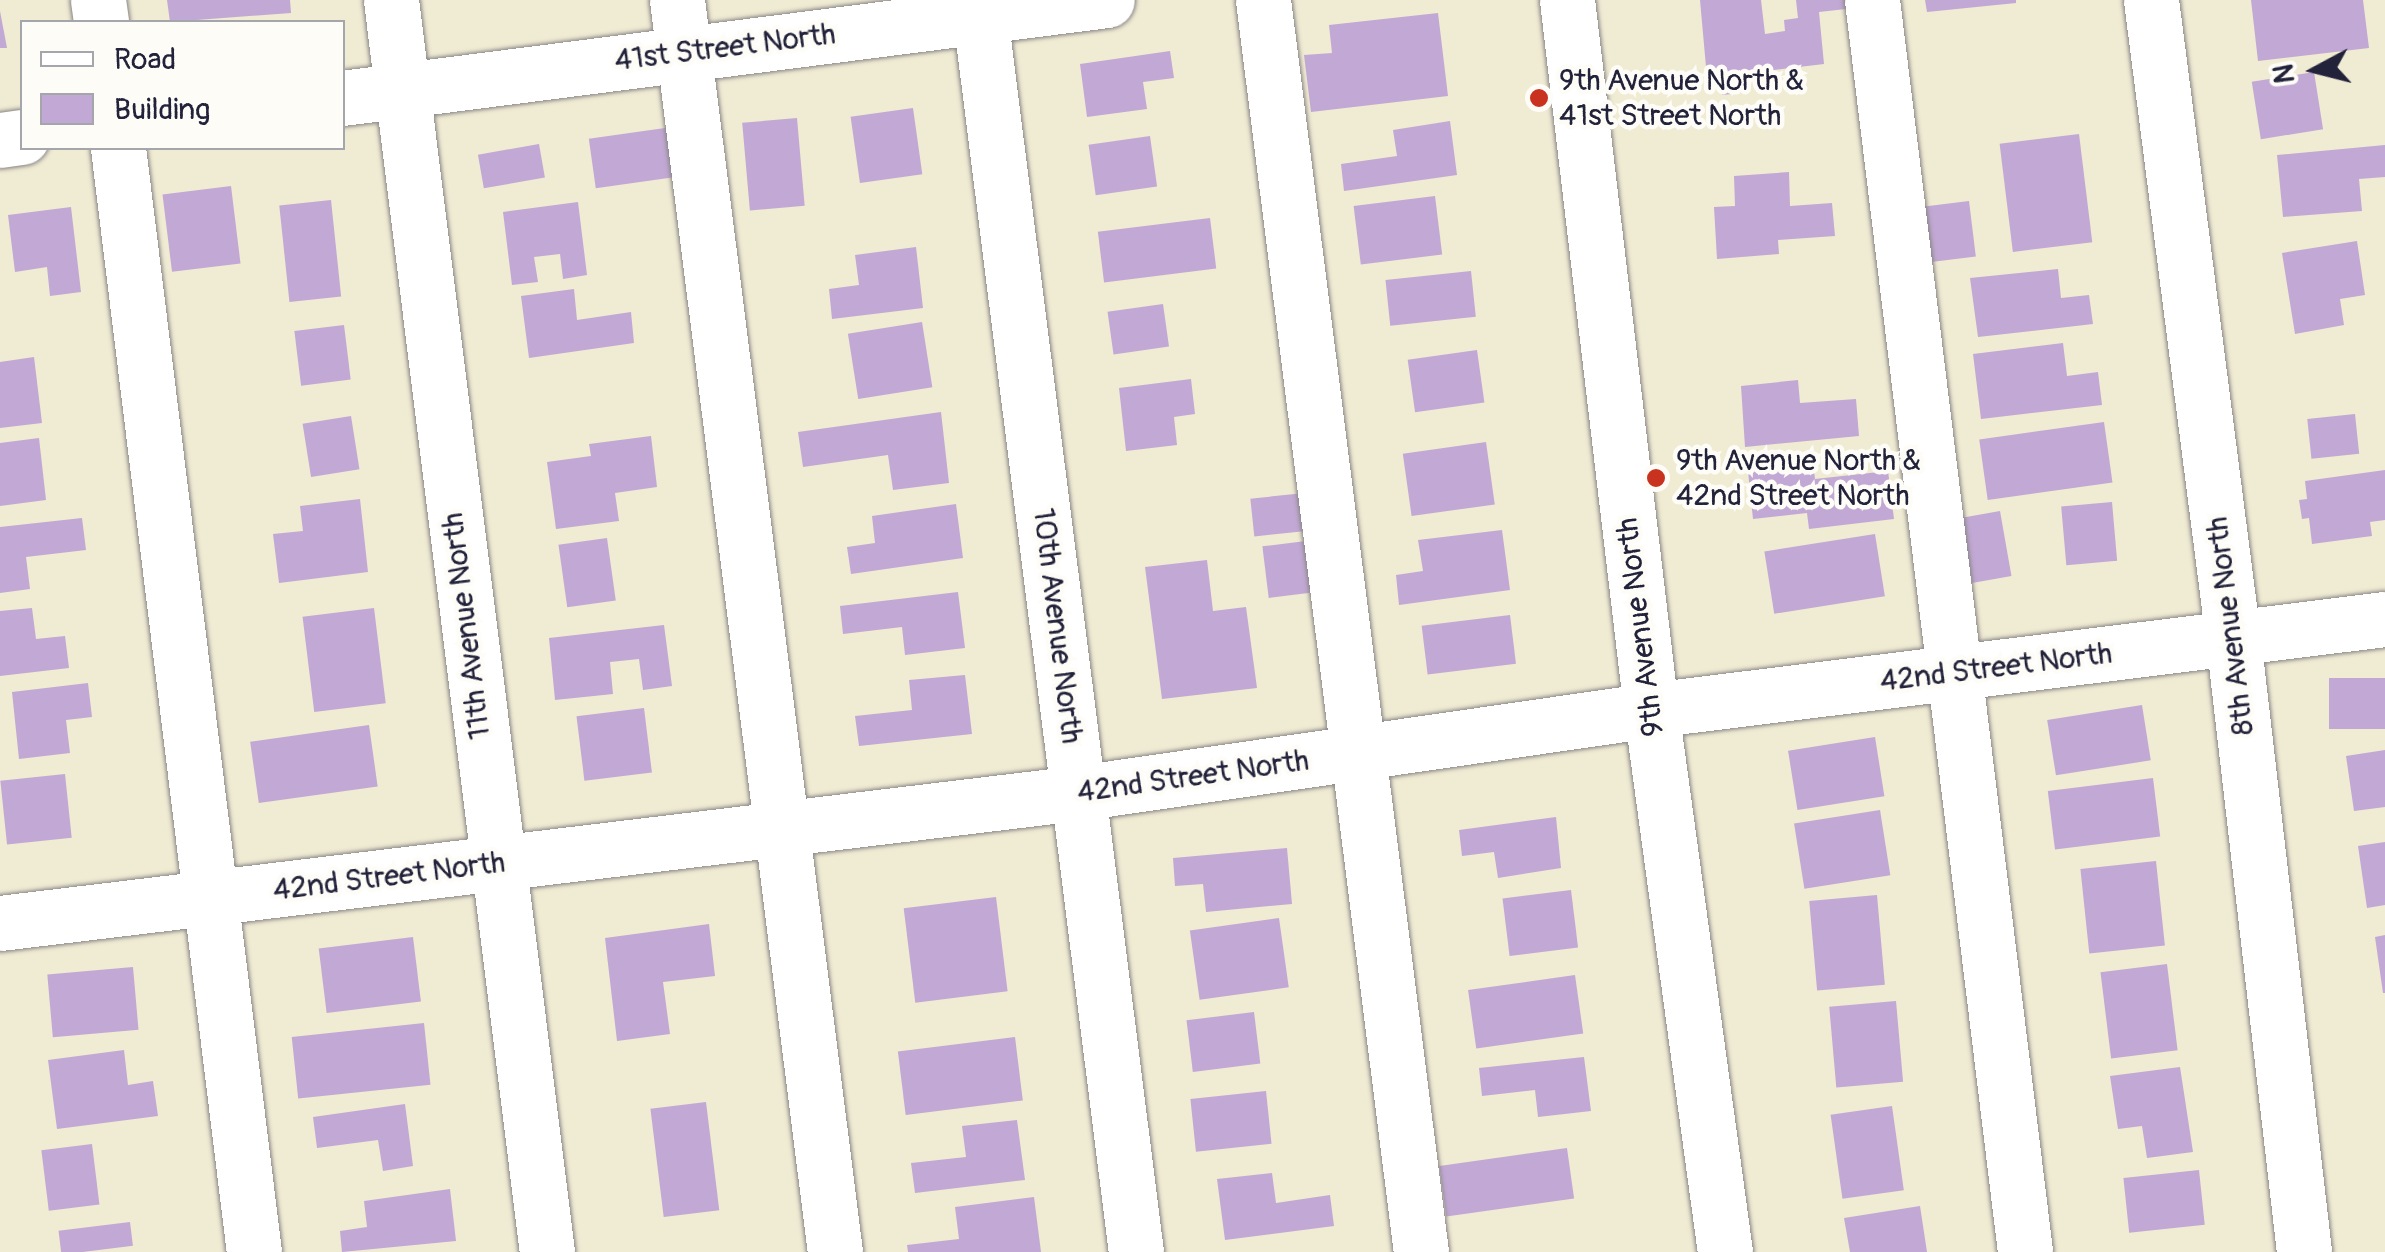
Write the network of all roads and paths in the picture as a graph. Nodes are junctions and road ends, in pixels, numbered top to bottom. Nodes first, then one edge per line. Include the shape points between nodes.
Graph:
1 (392, 0) edge
2 (677, 0) edge
3 (1107, 0) edge
4 (1263, 0) edge
5 (1567, 0) edge
6 (1872, 0) edge
7 (2151, 0) edge
8 (979, 7) edge
9 (684, 54) junction
10 (403, 90) junction
11 (345, 98) edge
12 (118, 150) edge
13 (2385, 620) edge
14 (2233, 638) junction
15 (1954, 673) junction
16 (1650, 710) junction
17 (1360, 752) junction
18 (1078, 794) junction
19 (781, 830) junction
20 (496, 865) junction
21 (210, 898) junction
22 (0, 923) edge
23 (254, 1252) edge
24 (547, 1252) edge
25 (835, 1252) edge
26 (1136, 1252) edge
27 (1421, 1252) edge
28 (1725, 1252) edge
29 (2025, 1252) edge
30 (2304, 1252) edge

1 - 10 street, 11th Avenue North
2 - 9 street
3 - 8 street, 41st Street North
4 - 17 street
5 - 16 street, 9th Avenue North
6 - 15 street
7 - 14 street, 8th Avenue North
8 - 9 street, 41st Street North
8 - 18 street, 10th Avenue North
9 - 10 street, 41st Street North
9 - 19 street
10 - 11 street, 41st Street North
10 - 20 street, 11th Avenue North
12 - 21 street
13 - 14 street, 42nd Street North
14 - 15 street, 42nd Street North
14 - 30 street, 8th Avenue North
15 - 16 street, 42nd Street North
15 - 29 street
16 - 17 street, 42nd Street North
16 - 28 street, 9th Avenue North
17 - 18 street, 42nd Street North
17 - 27 street
18 - 19 street, 42nd Street North
18 - 26 street, 10th Avenue North
19 - 20 street, 42nd Street North
19 - 25 street
20 - 21 street, 42nd Street North
20 - 24 street, 11th Avenue North
21 - 22 street, 42nd Street North
21 - 23 street

